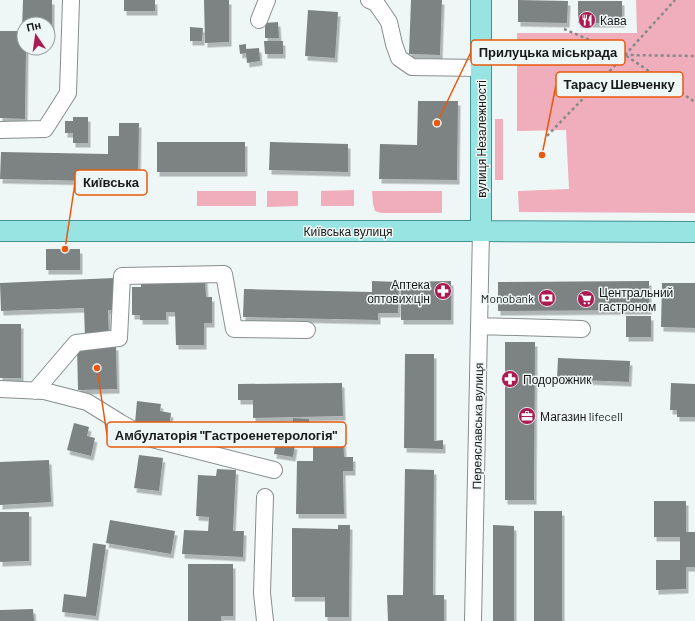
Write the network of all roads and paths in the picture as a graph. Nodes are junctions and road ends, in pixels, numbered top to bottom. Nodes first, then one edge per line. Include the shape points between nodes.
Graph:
1 (71, 0) edge
2 (267, 0) edge
3 (369, 0) edge
4 (482, 0) edge
5 (675, 0) edge
6 (259, 20) dead end
7 (564, 29) dead end
8 (625, 55) junction
9 (695, 56) edge
10 (481, 68) junction
11 (695, 102) edge
12 (0, 130) edge
13 (547, 136) dead end
14 (481, 230) junction
15 (0, 231) edge
16 (695, 232) edge
17 (479, 326) junction
18 (582, 329) dead end
19 (307, 330) dead end
20 (0, 390) edge
21 (35, 391) junction
22 (274, 470) dead end
23 (264, 497) dead end
24 (265, 621) edge
25 (473, 621) edge

1 - 12 street via 68,94 45,130
2 - 6 street
3 - 10 street via 376,3 390,22 394,44 400,58 412,67
4 - 10 main road, вулиця Незалежності
5 - 8 path
7 - 8 path
8 - 9 path
8 - 11 path
8 - 13 path
10 - 14 main road, вулиця Незалежності
14 - 15 main road, Київська вулиця
14 - 16 main road, Київська вулиця
14 - 17 street, Переяславська вулиця
17 - 18 street
17 - 25 street, Переяславська вулиця
19 - 21 street via 234,328 224,274 122,276 119,338 76,343
20 - 21 street
21 - 22 street via 87,402 148,438
23 - 24 street via 262,592

